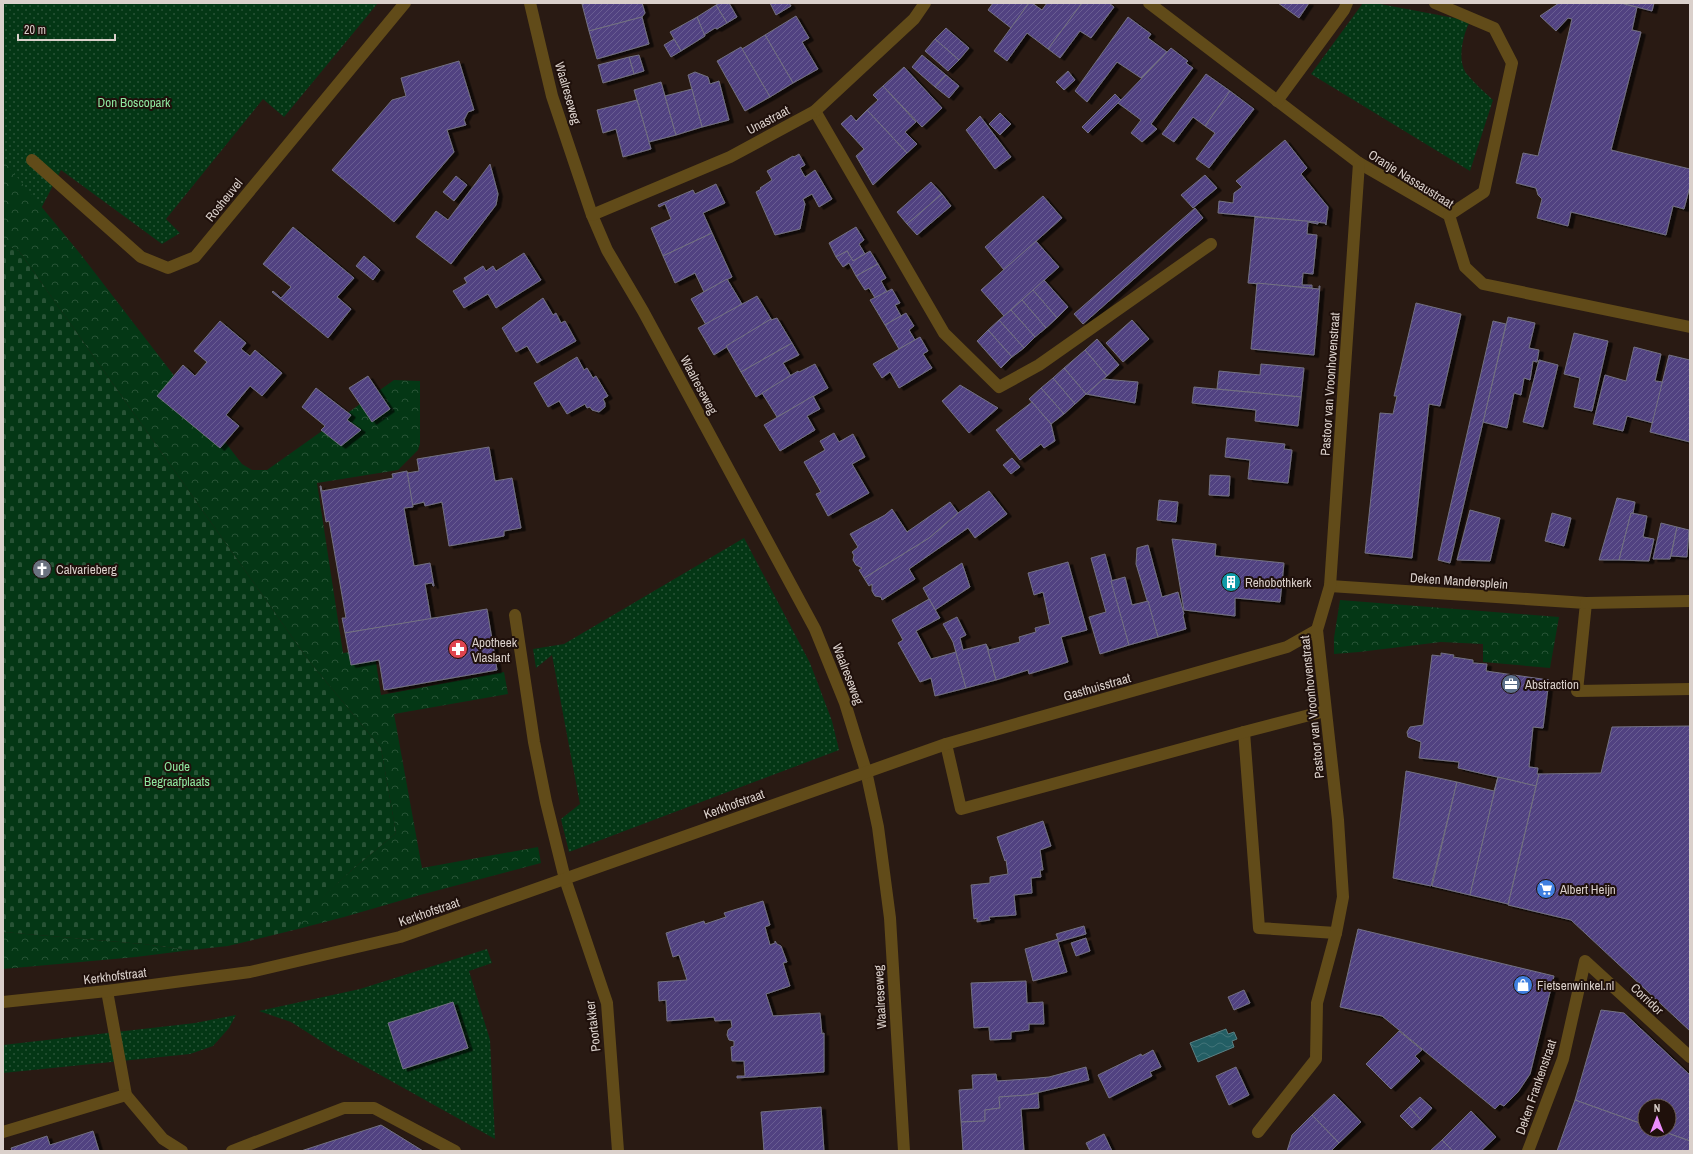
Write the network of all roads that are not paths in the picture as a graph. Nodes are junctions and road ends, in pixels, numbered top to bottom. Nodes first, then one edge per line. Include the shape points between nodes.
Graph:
1 (405, 3) edge
2 (530, 3) edge
3 (926, 3) edge
4 (1148, 3) edge
5 (1347, 3) edge
6 (1435, 3) edge
7 (1277, 101) junction
8 (816, 111) junction
9 (32, 160) dead end
10 (1359, 163) junction
11 (592, 215) junction
12 (1448, 215) junction
13 (1211, 244) dead end
14 (1690, 327) edge
15 (1330, 586) junction
16 (1690, 601) edge
17 (1586, 603) junction
18 (515, 615) dead end
19 (1317, 630) junction
20 (1690, 689) edge
21 (1325, 711) junction
22 (1244, 732) junction
23 (946, 744) junction
24 (866, 771) junction
25 (565, 879) junction
26 (1336, 933) junction
27 (1585, 961) joint
28 (108, 991) junction
29 (3, 1002) edge
30 (1690, 1057) edge
31 (126, 1095) junction
32 (3, 1132) edge
33 (1258, 1132) dead end
34 (182, 1151) edge
35 (232, 1151) edge
36 (455, 1151) edge
37 (618, 1151) edge
38 (904, 1151) edge
39 (1528, 1151) edge

1 - 9 street, Rosheuvel via 195,257 168,268 141,257
2 - 11 street, Waalreseweg via 552,96
3 - 8 street, Unastraat via 914,19
4 - 7 street, Oranje Nassaustraat
5 - 7 street
6 - 12 street via 1494,28 1512,63 1484,192
7 - 10 street, Oranje Nassaustraat
8 - 11 street, Unastraat via 730,157
8 - 13 street via 944,333 999,387 1039,365
10 - 12 street, Oranje Nassaustraat
10 - 15 street, Pastoor van Vroonhovenstraat
11 - 24 street, Waalreseweg via 607,250 643,311 815,629 845,703
12 - 14 street, Oranje Nassaustraat via 1465,267 1484,284
15 - 17 street, Deken Mandersplein
15 - 19 street, Pastoor van Vroonhovenstraat
16 - 17 street, Deken Mandersplein
17 - 20 street via 1577,691
18 - 25 street, Poortakker via 534,742
19 - 21 street, Pastoor van Vroonhovenstraat
19 - 23 street, Gasthuisstraat via 1287,647
21 - 22 street
21 - 26 street, Pastoor van Vroonhovenstraat via 1338,820 1343,897
22 - 23 street via 961,810
22 - 26 street via 1259,928
23 - 24 street, Gasthuisstraat
24 - 25 street, Kerkhofstraat
24 - 38 street, Waalreseweg via 878,827 890,918
25 - 28 street, Kerkhofstraat via 400,937 250,972
25 - 37 street, Poortakker via 607,1003
26 - 33 street, Pastoor van Vroonhovenstraat via 1317,1003 1316,1059
27 - 30 street, Corridor
27 - 39 street, Deken Frankenstraat via 1563,1059
28 - 29 street, Kerkhofstraat
28 - 31 street
31 - 32 street
31 - 34 street via 163,1139
35 - 36 street via 344,1108 374,1108

